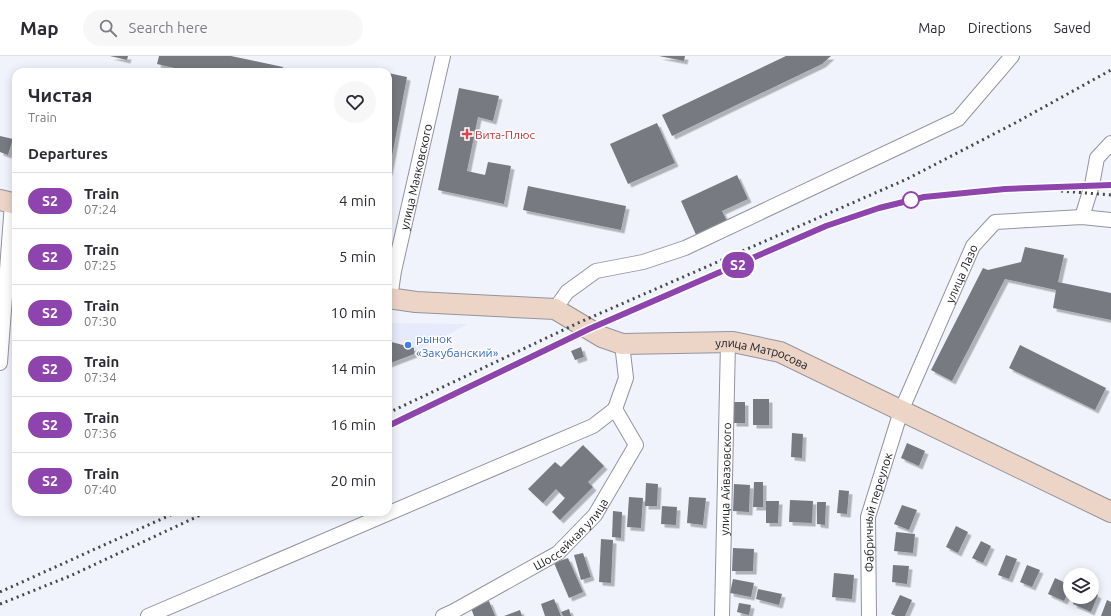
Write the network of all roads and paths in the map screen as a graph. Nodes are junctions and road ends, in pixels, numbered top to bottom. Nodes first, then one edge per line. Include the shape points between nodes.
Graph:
1 (443, 56) edge
2 (1011, 56) edge
3 (1111, 143) edge
4 (9, 202) edge
5 (1082, 217) junction
6 (1111, 220) edge
7 (392, 282) edge
8 (392, 298) edge
9 (555, 309) junction
10 (728, 342) junction
11 (622, 344) junction
12 (0, 363) edge
13 (615, 409) junction
14 (901, 411) junction
15 (392, 512) edge
16 (1111, 512) edge
17 (382, 516) edge
18 (148, 616) edge
19 (443, 616) edge
20 (722, 616) edge
21 (869, 616) edge

1 - 7 street, улица Маяковского
2 - 9 street via 958,119 685,248 643,262 596,271 566,292
3 - 5 street via 1097,158
4 - 12 street
5 - 6 street, улица Лазо
5 - 14 street, улица Лазо via 995,222 973,246
8 - 9 main road, улица Матросова
9 - 11 main road, улица Матросова via 602,337
10 - 11 main road, улица Матросова
10 - 14 main road, улица Матросова via 780,352
10 - 20 street, улица Айвазовского
11 - 13 street via 626,378
13 - 15 street via 593,426
13 - 19 street, Шоссейная улица via 636,445 595,515 558,553
14 - 16 main road, улица Матросова
14 - 21 street, Фабричный переулок via 868,517
17 - 18 street

